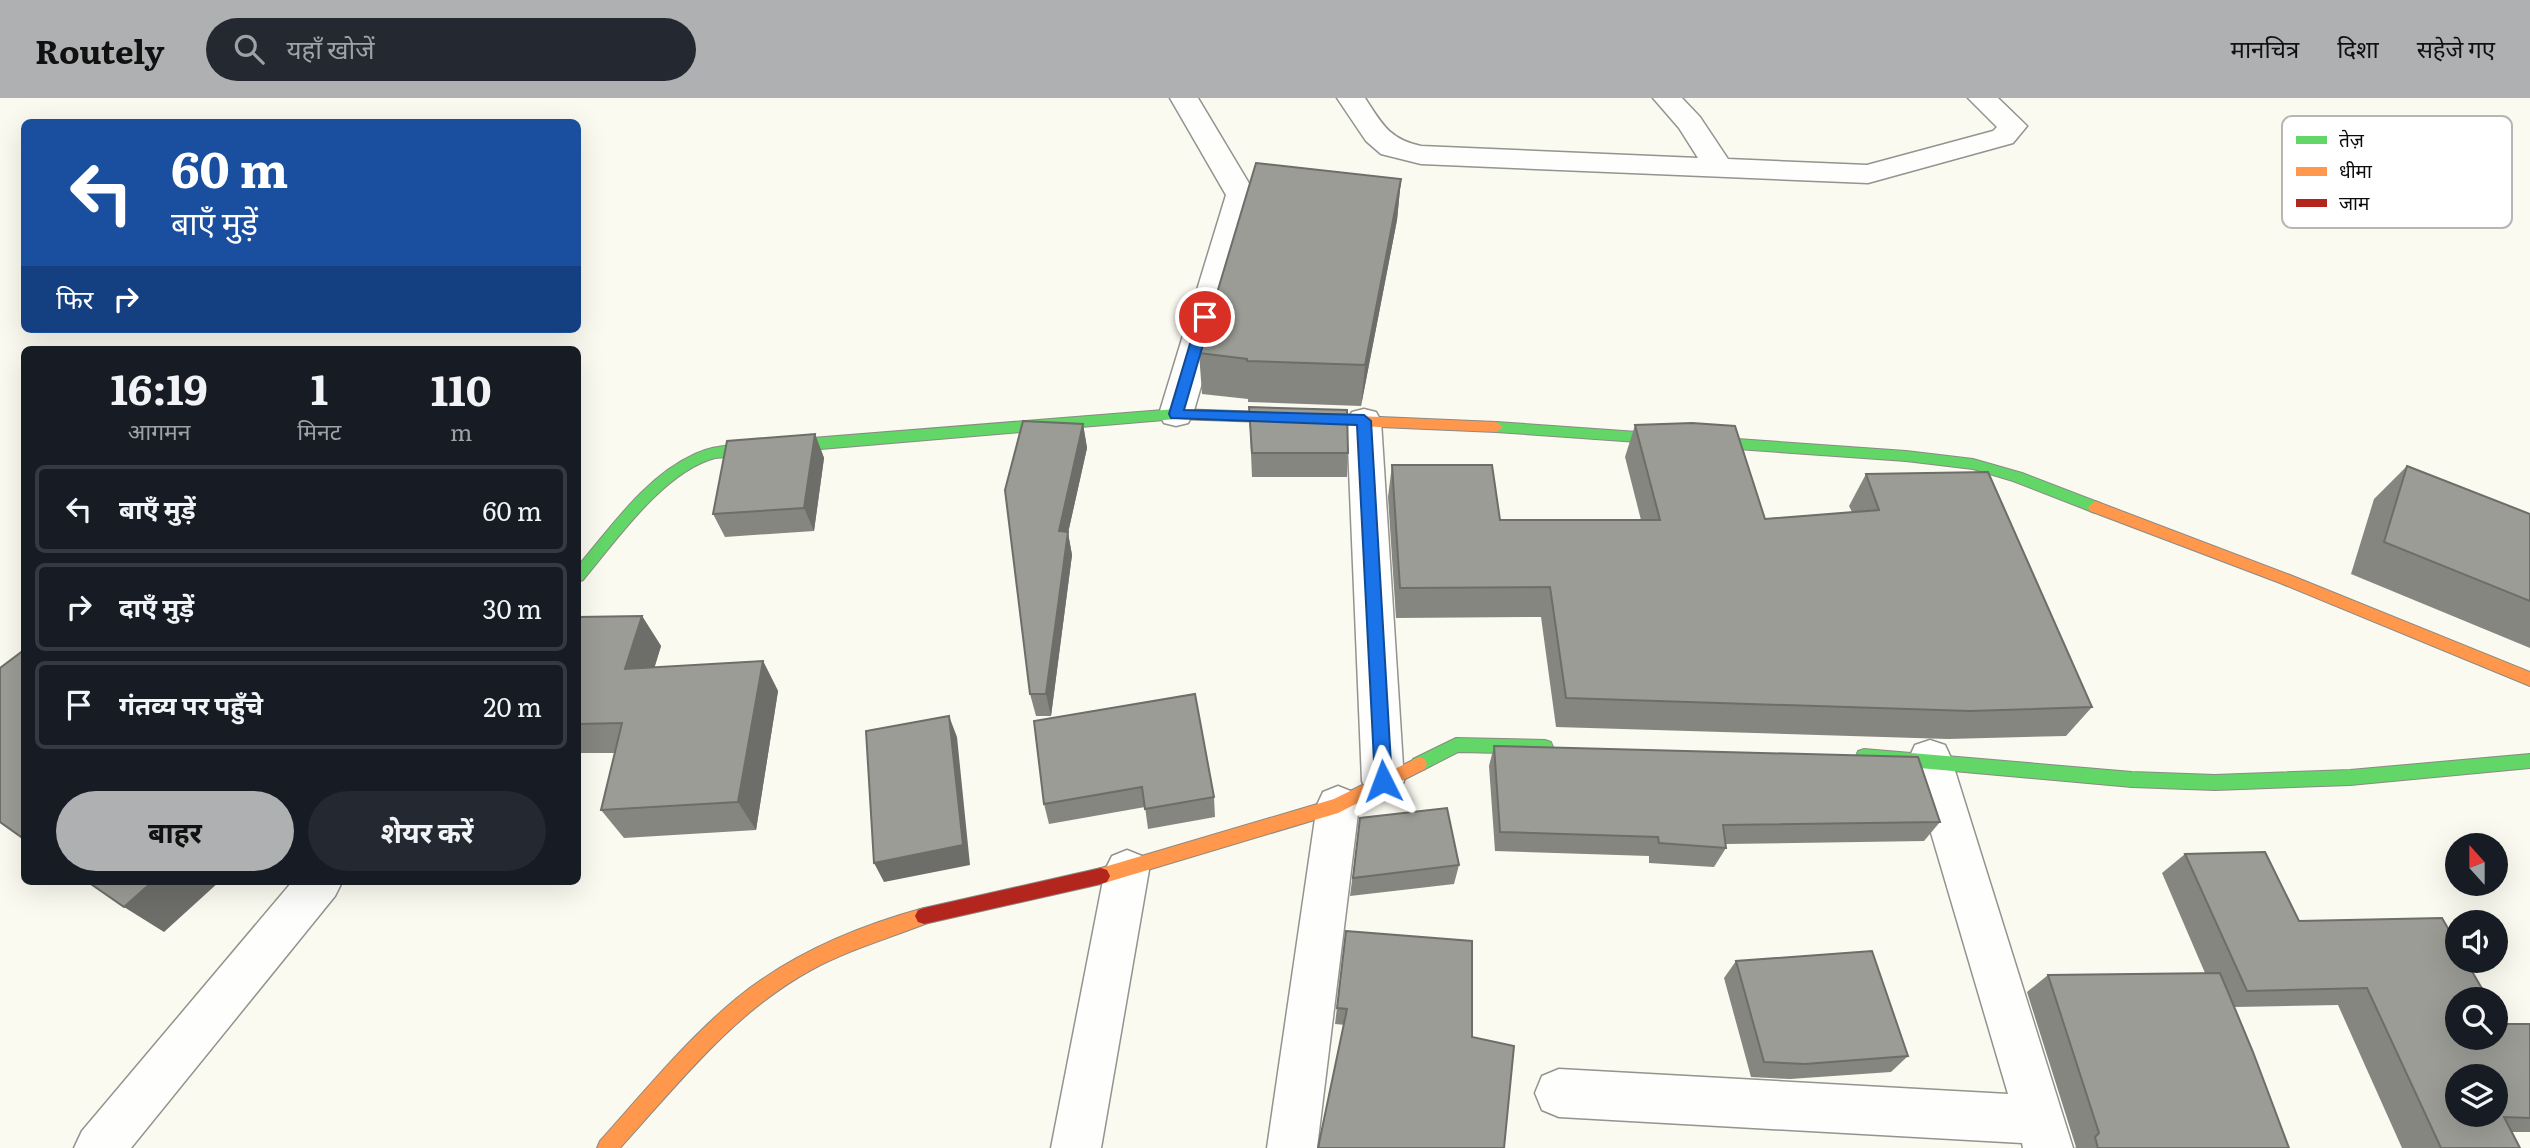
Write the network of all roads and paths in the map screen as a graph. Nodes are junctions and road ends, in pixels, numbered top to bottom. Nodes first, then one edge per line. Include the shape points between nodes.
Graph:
1 (1184, 98) edge
2 (1351, 98) edge
3 (1667, 98) edge
4 (1982, 98) edge
5 (1719, 167) junction
6 (1176, 414) junction
7 (1364, 421) junction
8 (581, 573) edge
9 (2530, 678) edge
10 (1567, 748) edge
11 (1846, 755) edge
12 (1930, 758) junction
13 (2530, 761) edge
14 (1383, 781) junction
15 (1338, 805) junction
16 (1127, 870) junction
17 (318, 885) edge
18 (1559, 1093) dead end
19 (2044, 1134) edge
20 (99, 1148) edge
21 (607, 1148) edge
22 (1076, 1148) edge
23 (1292, 1148) edge

1 - 6 street via 1241,195
2 - 5 street via 1376,135 1391,148 1421,155
3 - 5 street
4 - 5 street via 2013,126 2003,137 1935,157 1868,174
6 - 7 street
6 - 8 street via 737,449 709,455 686,465 664,484
7 - 9 street via 1973,464 2285,579
7 - 14 street
10 - 14 street via 1455,745
11 - 12 street
12 - 13 street via 2092,776 2251,783
12 - 19 street
14 - 15 street
15 - 16 street
15 - 23 street
16 - 21 street via 877,930 809,962 746,1003 716,1029
16 - 22 street
17 - 20 street
18 - 19 street

